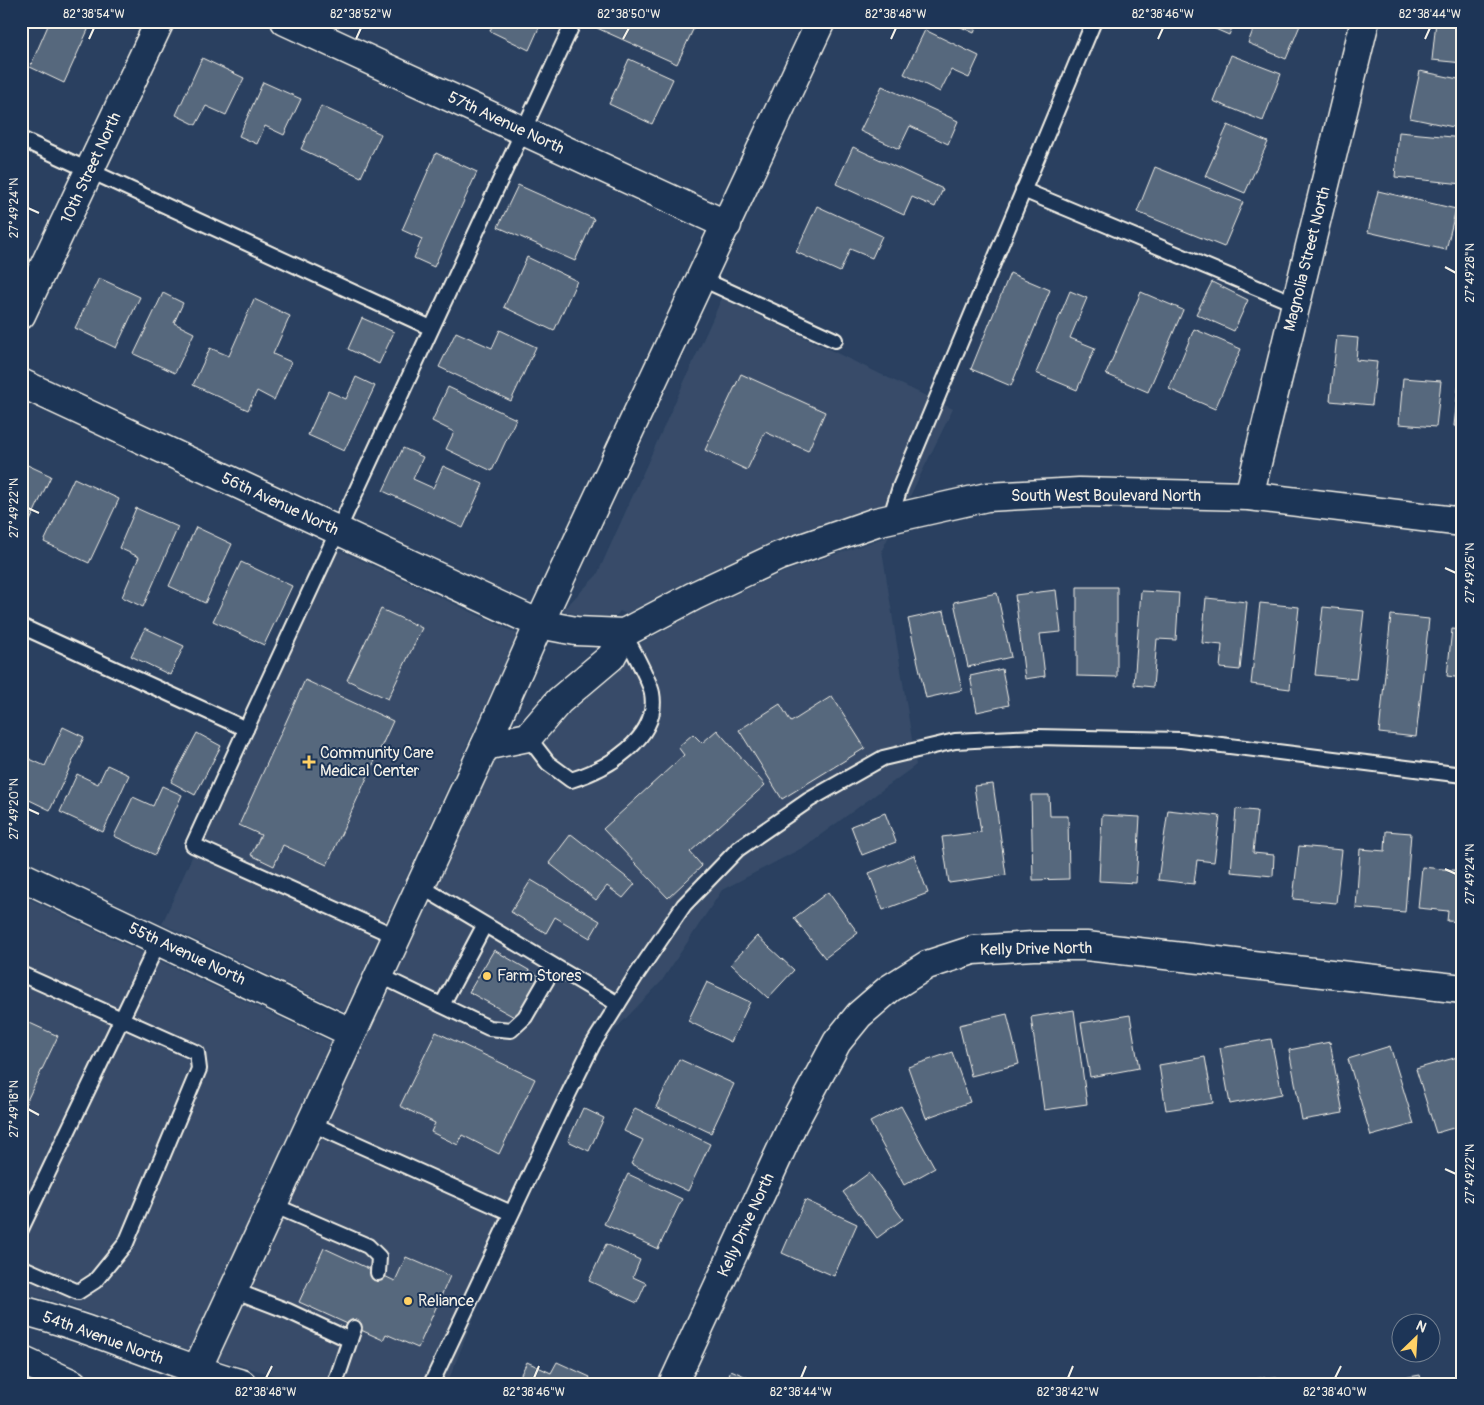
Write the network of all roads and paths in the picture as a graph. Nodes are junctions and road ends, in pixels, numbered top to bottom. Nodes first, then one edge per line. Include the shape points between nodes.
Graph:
1 (160, 21) edge
2 (284, 21) edge
3 (574, 21) edge
4 (821, 21) edge
5 (1094, 21) edge
6 (1365, 21) edge
7 (523, 131) junction
8 (21, 139) edge
9 (90, 171) junction
10 (1023, 190) junction
11 (727, 225) junction
12 (702, 279) junction
13 (1296, 304) junction
14 (21, 315) edge
15 (431, 328) junction
16 (835, 340) dead end
17 (21, 383) edge
18 (1249, 496) junction
19 (890, 519) junction
20 (1463, 522) edge
21 (337, 530) junction
22 (539, 624) junction
23 (21, 626) edge
24 (624, 633) junction
25 (246, 729) junction
26 (528, 737) junction
27 (485, 746) junction
28 (1463, 775) edge
29 (21, 876) edge
30 (420, 886) junction
31 (484, 926) junction
32 (396, 937) junction
33 (159, 941) junction
34 (554, 967) junction
35 (21, 974) edge
36 (379, 975) junction
37 (1463, 988) edge
38 (618, 1004) junction
39 (442, 1005) junction
40 (122, 1017) junction
41 (352, 1033) junction
42 (310, 1124) junction
43 (273, 1204) junction
44 (511, 1213) junction
45 (21, 1229) edge
46 (21, 1267) edge
47 (378, 1273) dead end
48 (233, 1290) junction
49 (21, 1310) edge
50 (21, 1360) edge
51 (193, 1377) edge
52 (73, 1384) edge
53 (242, 1384) edge
54 (335, 1384) edge
55 (431, 1384) edge
56 (673, 1384) edge

1 - 9 street, 10th Street North
2 - 7 street, 57th Avenue North
3 - 7 lane
4 - 11 street
5 - 10 lane
6 - 13 street, Magnolia Street North
7 - 11 street, 57th Avenue North
7 - 15 lane
8 - 9 lane
9 - 14 street, 10th Street North
9 - 15 lane
10 - 13 lane
10 - 19 lane via 900,487
11 - 12 street
12 - 16 lane
12 - 22 street
13 - 18 street, Magnolia Street North
15 - 21 lane
17 - 21 street, 56th Avenue North
18 - 19 street, South West Boulevard North via 1079,492 987,496
18 - 20 street, South West Boulevard North
19 - 24 street, South West Boulevard North via 779,556
21 - 22 street, 56th Avenue North
21 - 25 lane
22 - 24 street via 576,631
22 - 27 street
23 - 25 lane
24 - 26 street via 611,657 558,701
24 - 26 lane via 652,693 650,722 634,745 592,774 572,780 548,763
25 - 32 lane via 193,845
26 - 27 street
27 - 30 street
28 - 38 lane via 1181,740 1036,737 955,741 883,758 809,800 738,848 684,905
29 - 33 street, 55th Avenue North
30 - 31 lane
30 - 32 street
31 - 34 lane
31 - 39 lane
32 - 36 street
33 - 40 lane
33 - 41 street, 55th Avenue North
34 - 38 lane
34 - 39 lane via 525,1017 511,1030 489,1028
35 - 40 lane
36 - 39 lane
36 - 41 street
37 - 56 street, Kelly Drive North via 1086,946 973,950 927,966 889,989 859,1015 837,1042 793,1124
38 - 44 lane via 593,1044
40 - 45 lane
40 - 46 lane via 197,1053 199,1069 126,1243 95,1281 78,1292
41 - 42 street
42 - 43 street
42 - 44 lane
43 - 47 lane via 368,1246 379,1257
43 - 48 street
44 - 55 lane
48 - 51 street
48 - 54 lane via 352,1334
49 - 51 street, 54th Avenue North via 58,1319
50 - 52 street
51 - 53 street, 54th Avenue North

